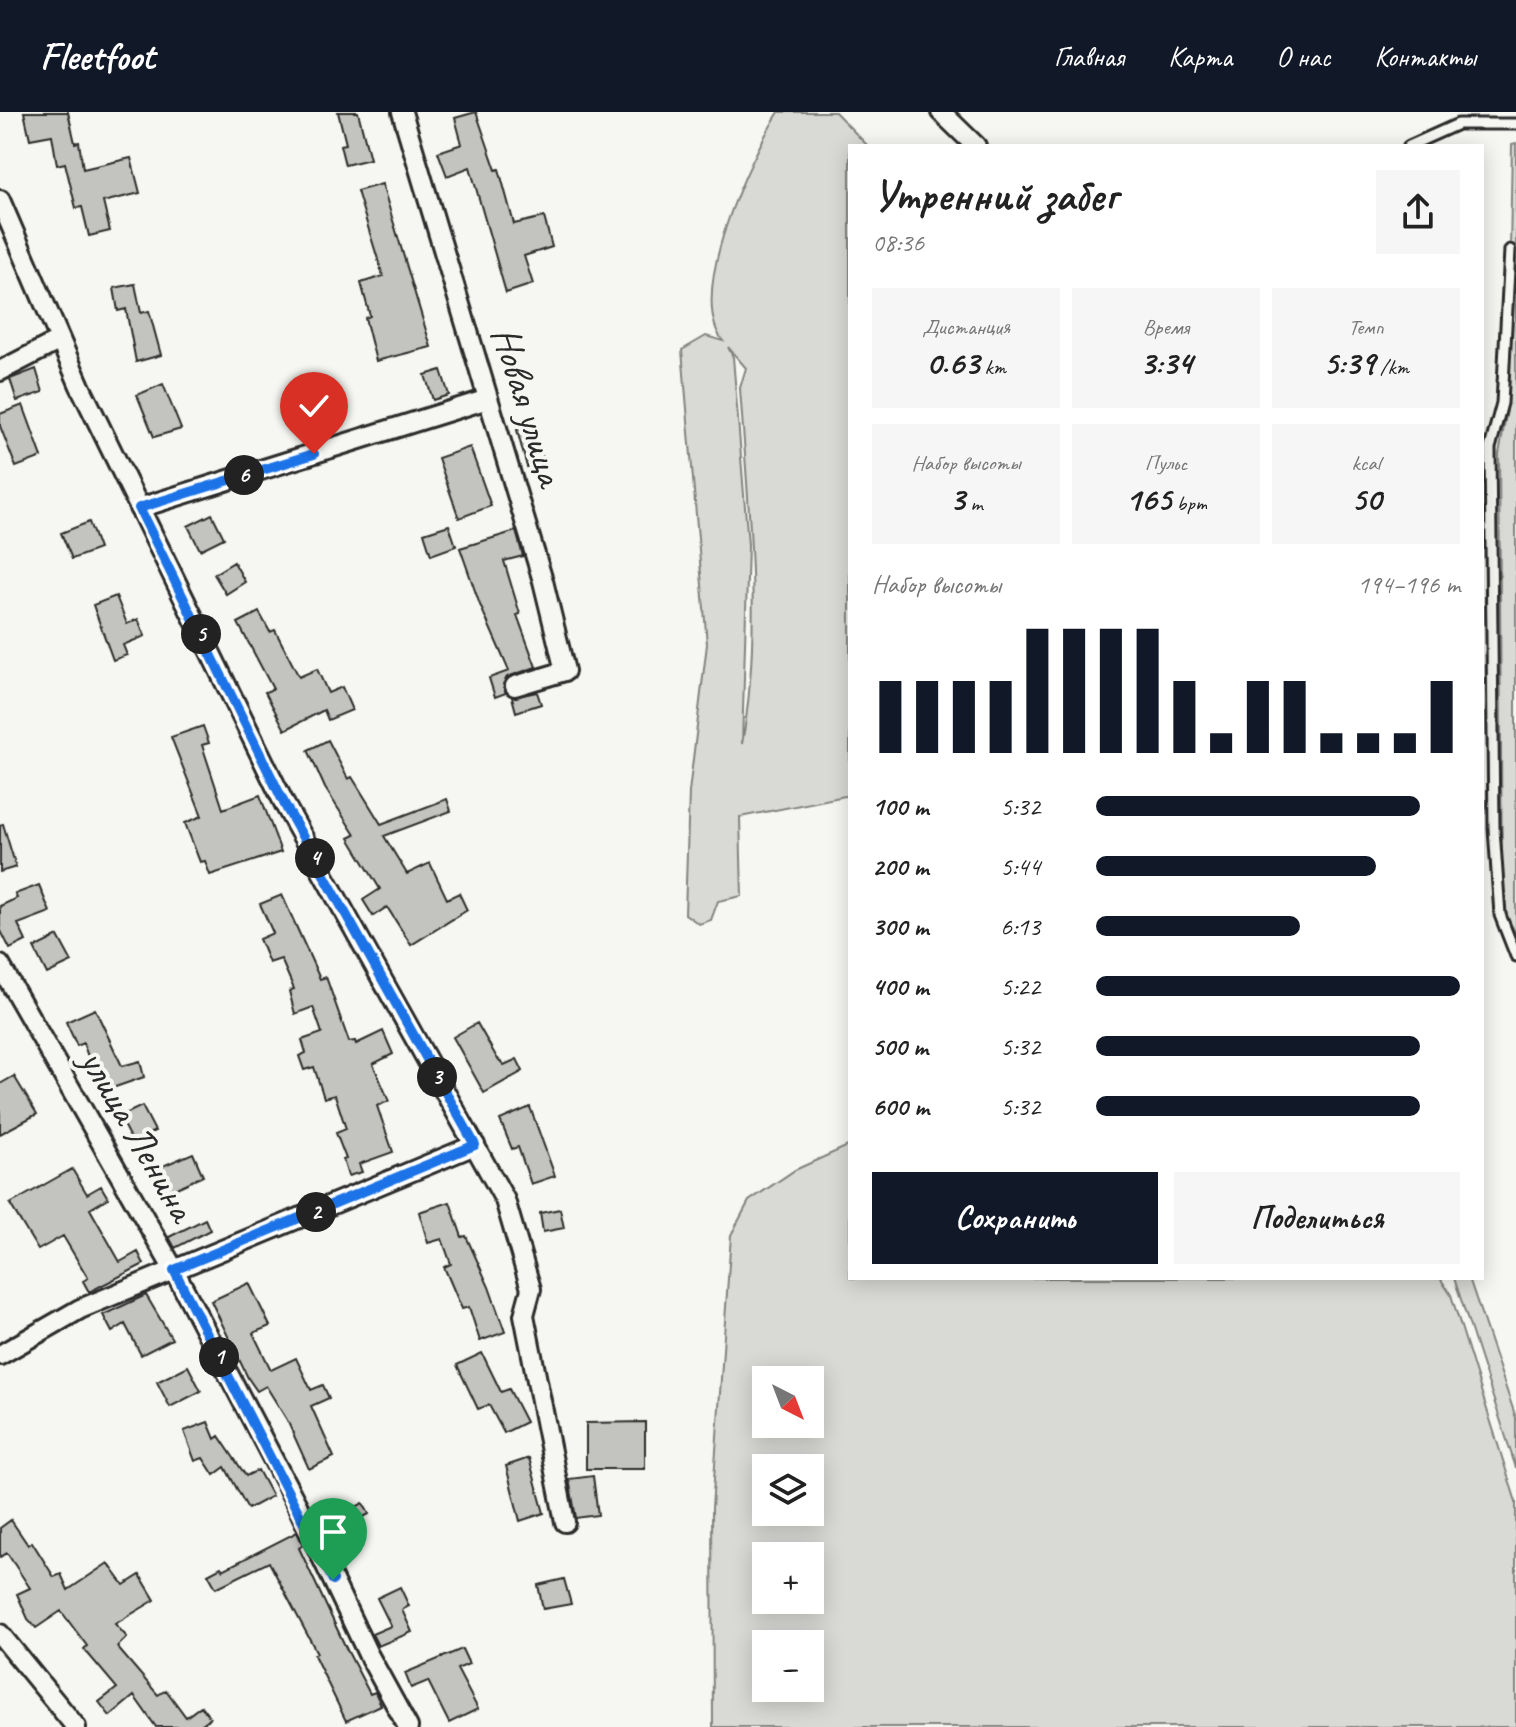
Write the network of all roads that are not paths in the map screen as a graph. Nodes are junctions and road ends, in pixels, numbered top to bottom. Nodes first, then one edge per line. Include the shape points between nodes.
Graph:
1 (402, 112) edge
2 (941, 112) edge
3 (1516, 124) edge
4 (974, 144) edge
5 (1413, 144) edge
6 (0, 200) edge
7 (1510, 250) dead end
8 (60, 340) junction
9 (0, 371) edge
10 (488, 399) junction
11 (139, 508) junction
12 (515, 686) dead end
13 (1516, 956) edge
14 (0, 965) edge
15 (475, 1145) junction
16 (174, 1270) junction
17 (0, 1355) edge
18 (565, 1522) dead end
19 (0, 1634) edge
20 (76, 1727) edge
21 (408, 1727) edge

1 - 10 street, Новая улица
2 - 4 street
3 - 5 lane via 1458,124
6 - 8 street
7 - 13 lane via 1502,403 1490,464 1494,829 1500,915
8 - 9 street
8 - 11 street
10 - 11 street
10 - 12 street, Новая улица via 565,671
11 - 15 street via 286,807
14 - 16 street, улица Ленина
15 - 16 street
15 - 18 street via 505,1200 531,1289 524,1315
16 - 17 street via 80,1309
16 - 21 street, улица Ленина
19 - 20 street

